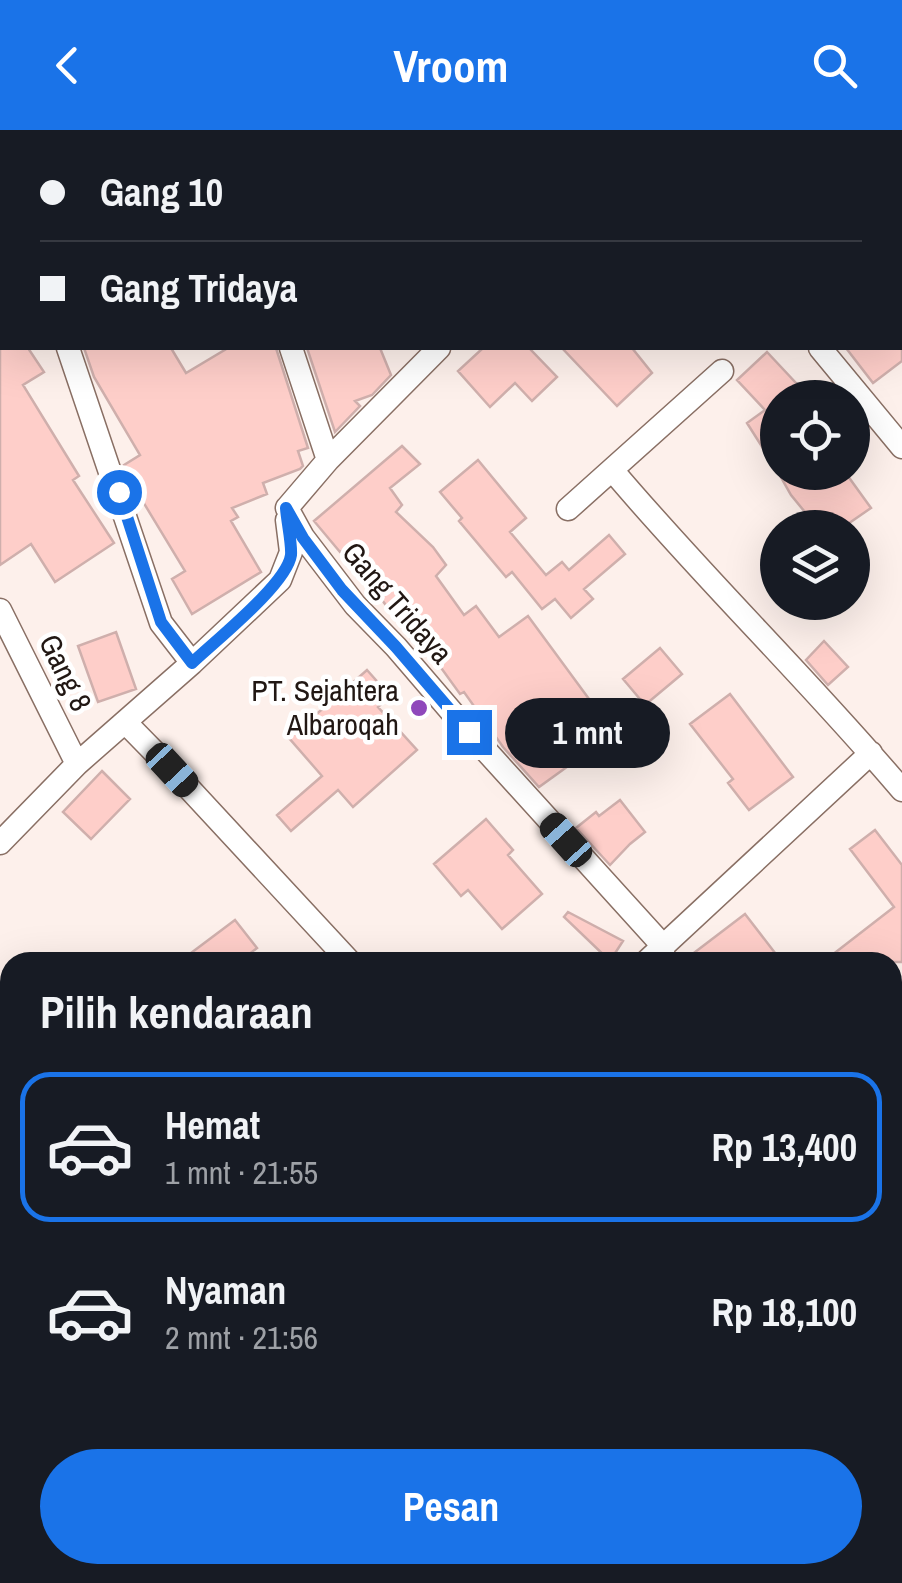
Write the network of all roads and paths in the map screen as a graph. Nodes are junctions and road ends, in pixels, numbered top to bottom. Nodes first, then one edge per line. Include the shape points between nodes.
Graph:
1 (69, 350) edge
2 (291, 350) edge
3 (822, 350) edge
4 (429, 352) edge
5 (722, 371) dead end
6 (902, 447) edge
7 (328, 460) junction
8 (613, 472) junction
9 (286, 508) junction
10 (568, 509) dead end
11 (0, 610) edge
12 (192, 663) junction
13 (124, 722) junction
14 (871, 753) junction
15 (77, 764) junction
16 (902, 790) edge
17 (0, 843) edge
18 (341, 952) edge
19 (652, 952) edge
20 (658, 952) edge

1 - 12 street via 161,622
2 - 7 street
3 - 6 street
4 - 7 street
5 - 8 street
7 - 9 street
8 - 10 street
8 - 14 street
9 - 12 street via 292,552 280,580
9 - 19 street, Gang Tridaya via 342,590
11 - 15 street, Gang 8
12 - 13 street
13 - 15 street
13 - 18 street
14 - 16 street
14 - 20 street
15 - 17 street

